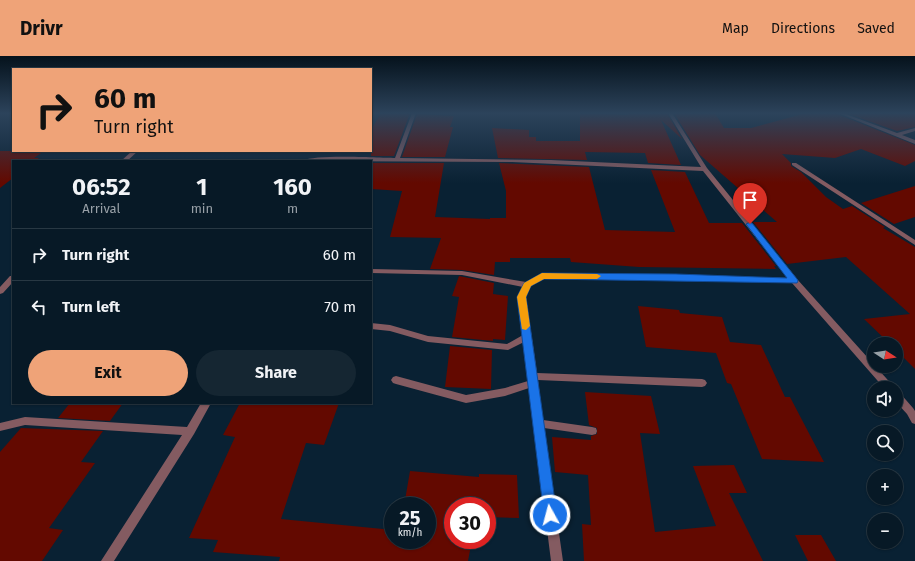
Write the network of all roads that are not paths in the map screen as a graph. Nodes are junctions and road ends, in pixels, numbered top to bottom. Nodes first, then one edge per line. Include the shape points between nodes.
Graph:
1 (405, 137) edge
2 (685, 137) edge
3 (901, 137) edge
4 (915, 142) edge
5 (134, 152) edge
6 (125, 160) edge
7 (314, 160) edge
8 (396, 160) junction
9 (794, 164) dead end
10 (705, 169) junction
11 (915, 243) edge
12 (372, 271) edge
13 (12, 279) edge
14 (794, 281) junction
15 (527, 284) junction
16 (6, 288) edge
17 (372, 326) edge
18 (527, 336) junction
19 (396, 380) dead end
20 (533, 380) junction
21 (884, 381) edge
22 (702, 383) dead end
23 (903, 402) edge
24 (205, 404) edge
25 (915, 420) edge
26 (538, 423) junction
27 (0, 427) edge
28 (190, 431) junction
29 (592, 431) dead end
30 (107, 561) edge
31 (557, 561) edge

1 - 8 street
2 - 10 street
3 - 4 street
5 - 6 street
7 - 8 street
8 - 10 street via 592,162
9 - 11 street
10 - 14 street
12 - 15 street via 462,273
13 - 16 street
14 - 15 street via 542,276
14 - 21 street
15 - 18 street via 522,297
17 - 18 street via 390,328 428,339 508,347
18 - 20 street
19 - 20 street via 466,399 505,392
20 - 22 street
20 - 26 street
23 - 25 street
24 - 28 street
26 - 29 street
26 - 31 street
27 - 28 street via 25,421
28 - 30 street

